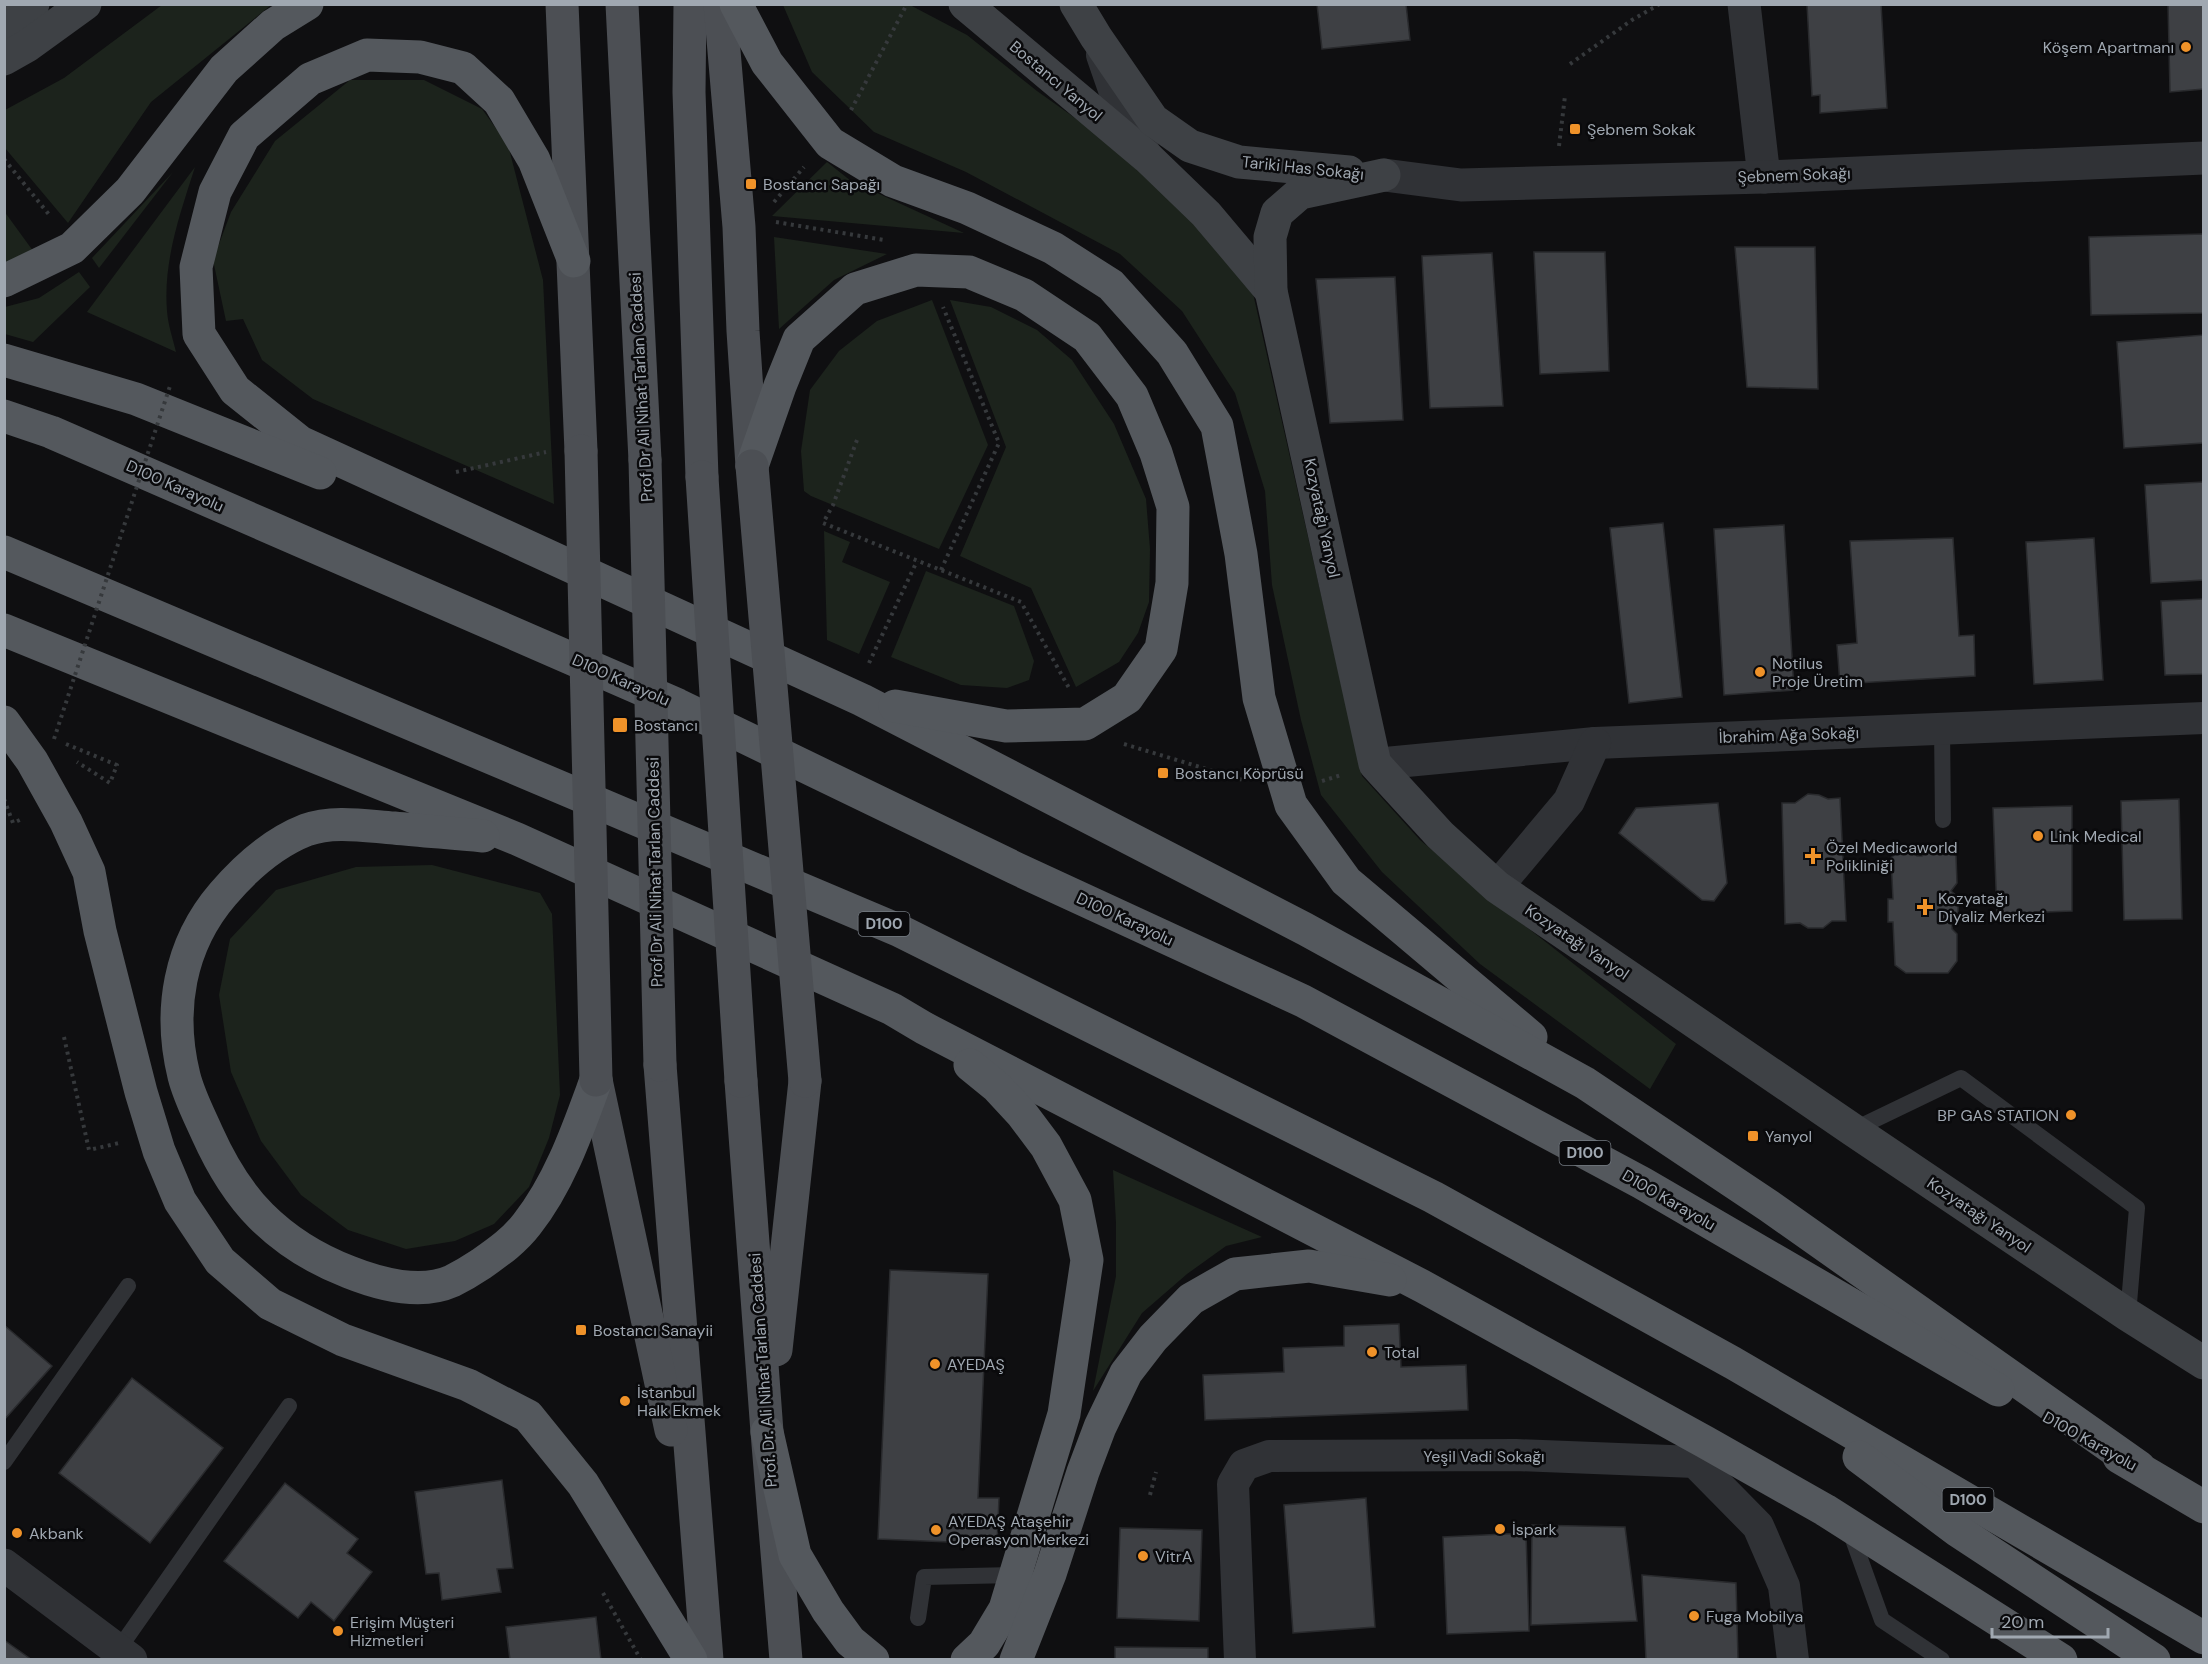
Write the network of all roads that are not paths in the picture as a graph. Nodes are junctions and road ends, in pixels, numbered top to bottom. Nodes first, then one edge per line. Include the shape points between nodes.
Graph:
1 (33, 4) edge
2 (85, 4) edge
3 (307, 4) edge
4 (562, 4) edge
5 (622, 4) edge
6 (690, 4) edge
7 (720, 4) edge
8 (736, 4) edge
9 (964, 4) edge
10 (1076, 4) edge
11 (1093, 4) edge
12 (1743, 4) edge
13 (4, 25) edge
14 (1096, 37) junction
15 (4, 59) edge
16 (1147, 157) junction
17 (2204, 158) edge
18 (1384, 175) junction
19 (1764, 177) junction
20 (574, 261) junction
21 (4, 281) edge
22 (1271, 291) junction
23 (4, 360) edge
24 (4, 416) edge
25 (752, 466) junction
26 (534, 549) junction
27 (4, 552) edge
28 (4, 630) edge
29 (862, 700) junction
30 (2204, 718) edge
31 (4, 722) edge
32 (1942, 728) junction
33 (1595, 743) junction
34 (1375, 764) junction
35 (1943, 820) dead end
36 (517, 839) junction
37 (1497, 887) junction
38 (924, 1028) junction
39 (596, 1080) junction
40 (1585, 1083) junction
41 (1853, 1130) junction
42 (128, 1286) dead end
43 (1422, 1286) junction
44 (2128, 1315) junction
45 (1733, 1363) junction
46 (2204, 1363) edge
47 (289, 1406) dead end
48 (767, 1432) junction
49 (1700, 1452) junction
50 (4, 1462) edge
51 (2139, 1467) junction
52 (2204, 1507) edge
53 (1848, 1525) junction
54 (698, 1560) junction
55 (4, 1565) edge
56 (1014, 1575) junction
57 (918, 1618) dead end
58 (2204, 1638) edge
59 (120, 1656) edge
60 (691, 1659) edge
61 (707, 1659) edge
62 (786, 1659) edge
63 (873, 1659) edge
64 (967, 1659) edge
65 (1016, 1659) edge
66 (1240, 1659) edge
67 (1793, 1659) edge
68 (1942, 1659) edge
69 (2061, 1659) edge
70 (2154, 1659) edge

1 - 13 main road
2 - 15 main road
3 - 21 highway via 273,25 224,69 130,191 72,248
4 - 20 main road
5 - 54 main road, Prof Dr Ali Nihat Tarlan Caddesi, bridge via 645,460 660,1065
6 - 48 main road, Prof. Dr. Ali Nihat Tarlan Caddesi, bridge via 689,92 702,477
7 - 25 main road via 739,227
8 - 40 highway via 767,63 828,140 893,181 967,208 1053,248 1111,285 1172,353 1218,426 1241,554 1259,698 1291,805 1346,881
9 - 16 main road, Bostancı Yanyol
10 - 14 main road, Tariki Has Sokağı
11 - 14 street, Tariki Has Sokağı
12 - 19 street
14 - 16 street, Tariki Has Sokağı via 1119,104
14 - 18 main road, Tariki Has Sokağı via 1153,120 1190,146 1239,162
16 - 22 main road, Bostancı Yanyol via 1206,214
17 - 19 street, Şebnem Sokağı
18 - 19 street, Şebnem Sokağı via 1461,185
18 - 22 main road, Kozyatağı Yanyol via 1300,193 1277,213 1270,237
20 - 26 highway via 534,160 499,101 463,68 420,57 368,55 310,79 244,136 215,192 196,267 199,334 235,390 300,442
20 - 39 main road, bridge via 567,451
22 - 34 main road, Kozyatağı Yanyol
23 - 26 highway via 136,399 333,478
24 - 51 highway, D100 Karayolu / D100 via 51,432 678,705 1015,868 1303,1000 1641,1183 1953,1365
25 - 29 highway via 799,339 855,289 916,270 969,272 1024,295 1087,337 1132,396 1173,507 1173,561 1161,649 1127,698 1085,724 1006,726
25 - 48 main road, bridge via 805,1081
26 - 29 highway
27 - 45 highway, D100 via 898,930 1433,1197
28 - 36 highway
29 - 40 highway via 1305,929
30 - 32 street, İbrahim Ağa Sokağı
31 - 60 highway via 32,761 89,872 100,932 159,1151 180,1201 220,1261 270,1304 343,1340 468,1385 528,1416 583,1484
32 - 33 street, İbrahim Ağa Sokağı
32 - 35 lane
33 - 34 street, İbrahim Ağa Sokağı
33 - 37 street via 1569,801
34 - 37 main road, Kozyatağı Yanyol via 1440,835
36 - 38 highway via 892,1009
36 - 39 highway via 345,824 307,829 269,850 243,870 200,924 190,944 177,1005 184,1076 214,1149 237,1188 260,1215 306,1253 360,1276 409,1286 451,1281 510,1243 526,1226 573,1142
37 - 41 main road, Kozyatağı Yanyol
38 - 43 highway
38 - 56 highway via 997,1087 1046,1146 1075,1200 1087,1260 1064,1414
39 - 54 main road
40 - 51 highway via 1769,1206
41 - 44 main road, Kozyatağı Yanyol
41 - 44 lane via 1961,1078 2137,1208
42 - 50 lane
43 - 49 highway
43 - 65 highway via 1309,1266 1235,1274 1191,1299 1126,1373 1100,1427 1050,1574
44 - 46 main road, Kozyatağı Yanyol
45 - 58 highway, D100
45 - 70 highway via 1958,1531
47 - 59 lane
48 - 62 main road, Prof. Dr. Ali Nihat Tarlan Caddesi
48 - 63 highway via 795,1555 850,1641
49 - 53 highway
49 - 66 street, Yeşil Vadi Sokağı via 1269,1456 1244,1465 1233,1484
49 - 67 street via 1758,1527 1784,1586
51 - 52 highway, D100 Karayolu / D100
53 - 68 lane via 1882,1620
53 - 69 highway
54 - 61 main road
55 - 59 street
56 - 57 lane via 924,1577
56 - 64 highway via 1005,1609 984,1644

